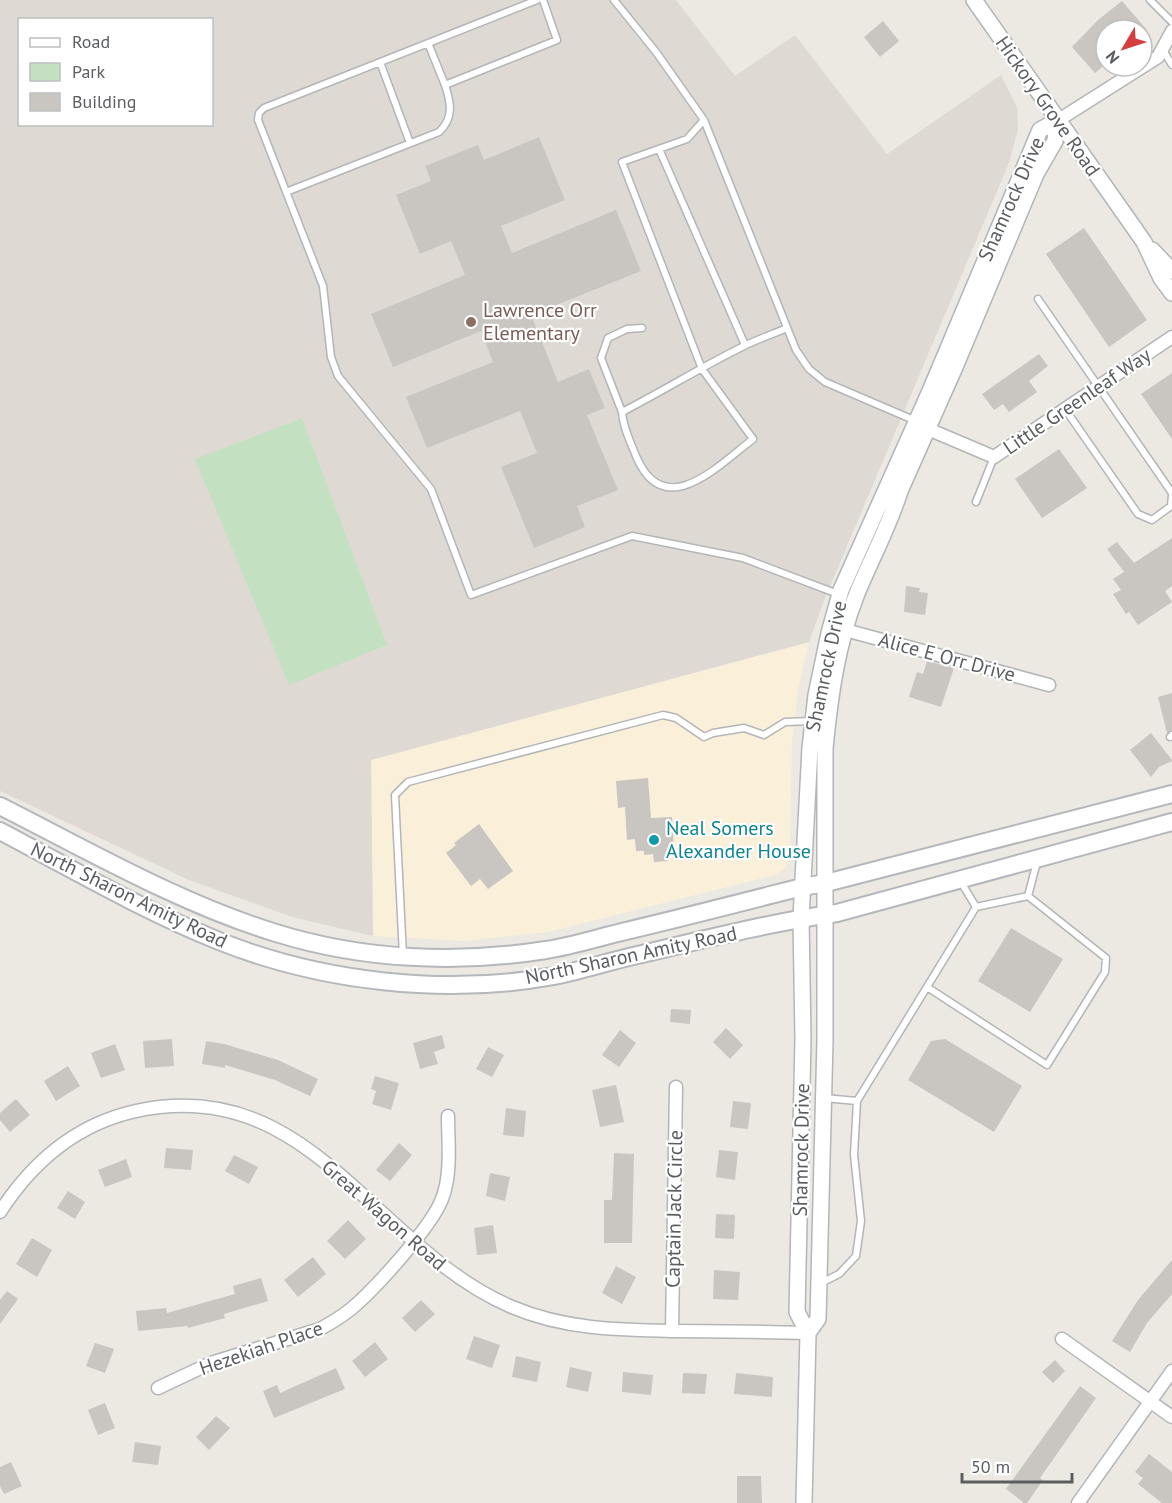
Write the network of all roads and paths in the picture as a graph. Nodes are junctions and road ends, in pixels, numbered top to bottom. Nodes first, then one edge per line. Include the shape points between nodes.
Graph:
1 (537, 0) edge
2 (543, 0) edge
3 (614, 0) edge
4 (974, 0) edge
5 (1150, 0) edge
6 (1172, 22) edge
7 (1172, 31) edge
8 (428, 44) junction
9 (1163, 50) junction
10 (380, 62) junction
11 (1172, 65) edge
12 (445, 85) junction
13 (704, 120) junction
14 (1058, 121) junction
15 (410, 143) junction
16 (659, 149) junction
17 (286, 192) junction
18 (1144, 242) junction
19 (1172, 271) edge
20 (1172, 293) edge
21 (1038, 299) dead end
22 (642, 328) dead end
23 (787, 328) junction
24 (1172, 337) edge
25 (745, 345) junction
26 (702, 369) junction
27 (1099, 386) junction
28 (1065, 409) junction
29 (622, 412) junction
30 (922, 425) junction
31 (994, 457) junction
32 (1172, 494) edge
33 (976, 502) dead end
34 (840, 595) junction
35 (845, 630) junction
36 (1049, 685) dead end
37 (820, 723) junction
38 (1172, 794) edge
39 (0, 806) edge
40 (0, 821) edge
41 (1172, 822) edge
42 (0, 832) edge
43 (1037, 858) junction
44 (111, 862) junction
45 (960, 880) junction
46 (826, 883) junction
47 (802, 887) junction
48 (1028, 896) junction
49 (976, 907) junction
50 (826, 914) junction
51 (801, 918) junction
52 (403, 956) junction
53 (927, 987) junction
54 (676, 1087) dead end
55 (823, 1098) junction
56 (857, 1101) junction
57 (448, 1116) dead end
58 (0, 1212) edge
59 (413, 1242) junction
60 (819, 1284) junction
61 (672, 1331) junction
62 (808, 1333) junction
63 (1062, 1339) dead end
64 (1172, 1371) edge
65 (158, 1388) dead end
66 (1150, 1401) junction
67 (1172, 1417) edge
68 (804, 1503) edge
69 (1078, 1503) edge

1 - 8 lane
2 - 12 lane via 557,40
3 - 13 lane
4 - 14 street, Hickory Grove Road
5 - 6 lane
7 - 9 street
8 - 10 lane
8 - 12 lane
9 - 11 lane
9 - 14 street via 1150,64
10 - 15 lane
10 - 17 lane via 259,113 258,120
12 - 15 lane via 451,100 445,126
13 - 16 lane via 687,140
13 - 23 lane
14 - 18 street, Hickory Grove Road
14 - 30 street, Shamrock Drive via 1055,141 1035,174
15 - 17 lane
16 - 25 lane
16 - 26 lane via 622,162
17 - 34 lane via 323,286 338,376 430,489 471,595 633,536 743,558
18 - 19 street, Hickory Grove Road
18 - 20 street, Hickory Grove Road
21 - 27 lane
22 - 29 lane via 627,329 608,338 600,358
23 - 25 lane
23 - 30 lane via 809,369 825,382
24 - 27 street, Little Greenleaf Way
25 - 26 lane
26 - 29 lane
26 - 29 lane via 753,439 685,487 662,487 651,480 642,469 622,423
27 - 28 street, Little Greenleaf Way
27 - 32 lane
28 - 31 street, Little Greenleaf Way
28 - 32 lane via 1138,514 1152,520 1171,506
30 - 31 street, Little Greenleaf Way
30 - 34 street, Shamrock Drive
30 - 35 street, Shamrock Drive
31 - 33 lane
34 - 37 street, Shamrock Drive via 829,633
35 - 36 street, Alice E Orr Drive
35 - 37 street, Shamrock Drive via 830,701
37 - 46 street, Shamrock Drive via 825,748
37 - 47 street, Shamrock Drive
37 - 52 lane via 784,722 764,735 744,728 704,737 676,718 663,715 408,782 395,795
38 - 46 main road, North Sharon Amity Road
39 - 44 main road, North Sharon Amity Road
40 - 44 main road via 78,855
41 - 43 main road, North Sharon Amity Road
42 - 51 main road, North Sharon Amity Road via 220,941 270,959 384,981 474,984 553,976
43 - 45 main road, North Sharon Amity Road
43 - 48 lane
44 - 52 main road, North Sharon Amity Road via 229,917 277,933 337,948
45 - 49 lane
45 - 50 main road, North Sharon Amity Road
46 - 47 main road, North Sharon Amity Road
46 - 50 street, Shamrock Drive
47 - 51 street, Shamrock Drive
47 - 52 main road, North Sharon Amity Road via 549,950 473,957
48 - 49 lane
48 - 53 lane via 1106,958 1105,972 1047,1065
49 - 53 lane
50 - 51 main road, North Sharon Amity Road
50 - 55 street, Shamrock Drive
51 - 62 street, Shamrock Drive via 803,1039 797,1312
53 - 56 lane
54 - 61 street, Captain Jack Circle
55 - 56 lane
55 - 60 street, Shamrock Drive
56 - 60 lane via 854,1155 861,1221 856,1256 839,1274
57 - 59 street, Hezekiah Place via 443,1198
58 - 59 street, Great Wagon Road via 37,1164 83,1130 154,1107 200,1105 244,1115 286,1133
59 - 61 street, Great Wagon Road via 451,1274 512,1308 574,1326
59 - 65 street, Hezekiah Place via 335,1321 309,1333 211,1363
60 - 62 street, Shamrock Drive via 818,1319
61 - 62 street, Great Wagon Road
62 - 68 street, Shamrock Drive
63 - 66 street
64 - 66 street
66 - 67 street
66 - 69 street

